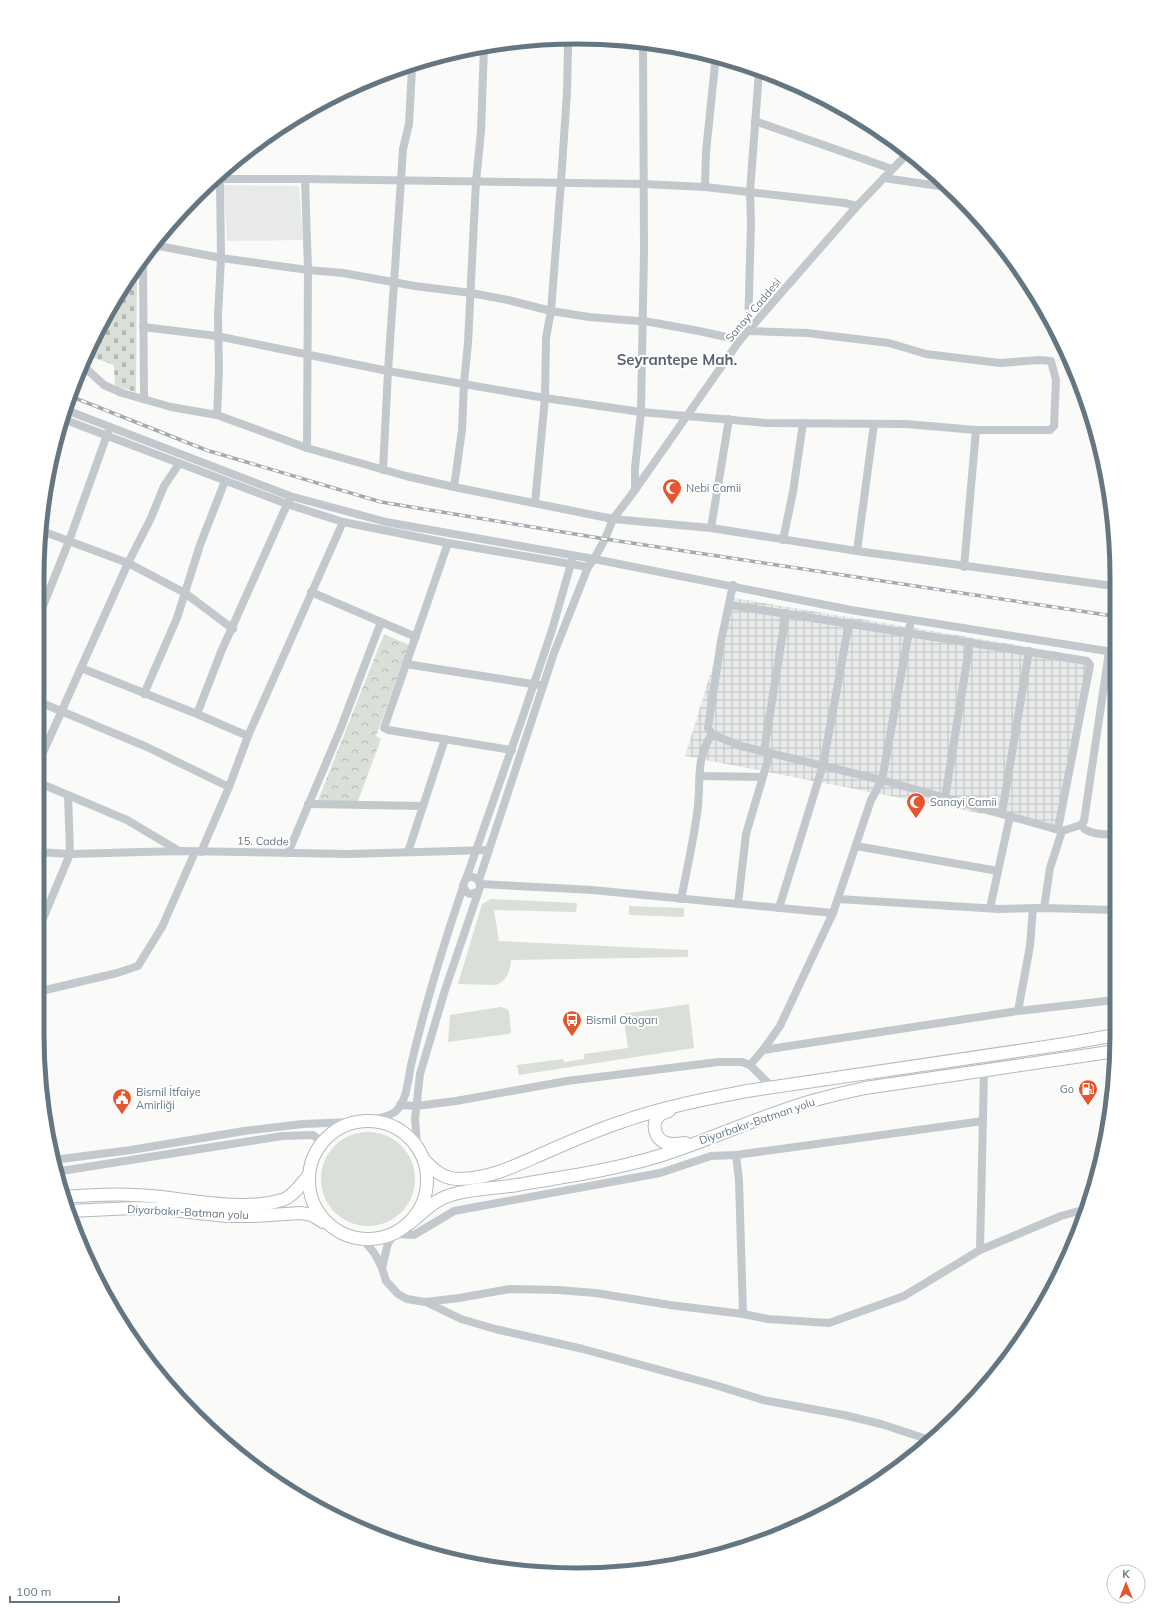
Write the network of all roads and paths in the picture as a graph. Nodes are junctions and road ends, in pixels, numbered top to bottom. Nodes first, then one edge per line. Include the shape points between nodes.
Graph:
1 (567, 44) edge
2 (643, 49) edge
3 (484, 52) edge
4 (715, 62) edge
5 (412, 70) edge
6 (759, 76) edge
7 (755, 121) junction
8 (904, 157) edge
9 (892, 169) junction
10 (884, 178) junction
11 (223, 179) edge
12 (305, 179) junction
13 (401, 180) junction
14 (476, 181) junction
15 (561, 182) junction
16 (643, 184) junction
17 (216, 185) edge
18 (939, 186) edge
19 (705, 187) junction
20 (750, 192) junction
21 (857, 206) junction
22 (160, 246) edge
23 (221, 258) junction
24 (142, 270) edge
25 (308, 270) junction
26 (395, 283) junction
27 (471, 293) junction
28 (551, 311) junction
29 (642, 322) junction
30 (143, 327) junction
31 (748, 331) junction
32 (217, 336) junction
33 (740, 340) junction
34 (308, 354) junction
35 (87, 369) edge
36 (388, 371) junction
37 (464, 384) junction
38 (545, 398) junction
39 (144, 399) junction
40 (70, 412) edge
41 (641, 412) junction
42 (217, 415) junction
43 (687, 418) junction
44 (729, 419) junction
45 (68, 421) edge
46 (803, 423) junction
47 (874, 424) junction
48 (109, 427) junction
49 (976, 430) junction
50 (107, 436) junction
51 (307, 448) junction
52 (178, 464) junction
53 (383, 470) junction
54 (225, 481) junction
55 (454, 487) junction
56 (635, 490) junction
57 (290, 496) junction
58 (535, 503) junction
59 (287, 504) junction
60 (613, 519) junction
61 (343, 522) junction
62 (712, 528) junction
63 (46, 533) edge
64 (783, 540) junction
65 (69, 541) junction
66 (448, 543) junction
67 (857, 552) junction
68 (573, 555) junction
69 (594, 558) junction
70 (128, 562) junction
71 (570, 564) junction
72 (964, 566) junction
73 (588, 567) junction
74 (733, 586) junction
75 (1110, 586) edge
76 (312, 592) junction
77 (184, 594) junction
78 (44, 604) edge
79 (729, 604) junction
80 (786, 613) junction
81 (911, 620) junction
82 (381, 622) junction
83 (849, 622) junction
84 (233, 629) junction
85 (908, 632) junction
86 (416, 637) junction
87 (970, 642) junction
88 (1029, 651) junction
89 (1110, 652) edge
90 (1110, 658) edge
91 (406, 664) junction
92 (81, 668) junction
93 (534, 684) junction
94 (543, 686) junction
95 (144, 694) junction
96 (44, 704) edge
97 (62, 711) junction
98 (197, 714) junction
99 (712, 734) junction
100 (248, 736) junction
101 (444, 739) junction
102 (512, 750) junction
103 (44, 751) edge
104 (767, 752) junction
105 (823, 765) junction
106 (700, 776) junction
107 (762, 777) junction
108 (882, 780) junction
109 (44, 785) edge
110 (229, 787) junction
111 (68, 795) junction
112 (945, 798) junction
113 (308, 804) junction
114 (423, 806) junction
115 (1002, 814) junction
116 (1010, 816) junction
117 (1081, 826) junction
118 (1060, 830) junction
119 (1110, 834) edge
120 (856, 846) junction
121 (476, 850) junction
122 (489, 850) junction
123 (180, 851) junction
124 (44, 852) edge
125 (198, 852) junction
126 (408, 852) junction
127 (288, 853) junction
128 (70, 854) junction
129 (998, 871) junction
130 (466, 878) junction
131 (479, 885) junction
132 (463, 887) junction
133 (681, 899) junction
134 (838, 899) junction
135 (738, 904) junction
136 (779, 908) junction
137 (990, 908) junction
138 (1033, 908) junction
139 (1044, 908) junction
140 (1110, 910) edge
141 (834, 913) junction
142 (44, 915) edge
143 (44, 990) edge
144 (1110, 1001) edge
145 (1018, 1011) junction
146 (1110, 1036) edge
147 (764, 1050) junction
148 (1110, 1052) edge
149 (750, 1065) junction
150 (984, 1071) junction
151 (772, 1087) junction
152 (400, 1105) junction
153 (416, 1106) junction
154 (679, 1106) junction
155 (370, 1120) junction
156 (983, 1121) junction
157 (352, 1122) junction
158 (701, 1140) junction
159 (322, 1142) junction
160 (417, 1145) junction
161 (736, 1155) junction
162 (59, 1159) edge
163 (425, 1161) junction
164 (62, 1171) edge
165 (308, 1176) junction
166 (69, 1197) edge
167 (74, 1211) edge
168 (1080, 1211) edge
169 (409, 1224) junction
170 (329, 1225) junction
171 (395, 1234) junction
172 (361, 1239) junction
173 (980, 1250) junction
174 (382, 1268) junction
175 (425, 1302) junction
176 (743, 1314) junction
177 (925, 1438) edge

1 - 15 street via 567,92
2 - 16 street
3 - 14 street via 481,132
4 - 19 street
5 - 13 street via 410,124 403,149
6 - 7 street
7 - 9 street
7 - 20 street
8 - 9 street, Sanayi Caddesi
9 - 10 street, Sanayi Caddesi
10 - 18 street
10 - 21 street, Sanayi Caddesi
11 - 12 street
12 - 13 street
12 - 25 street
13 - 14 street
13 - 26 street
14 - 15 street
14 - 27 street
15 - 16 street
15 - 28 street
16 - 19 street
16 - 29 street
17 - 23 street
19 - 20 street
20 - 21 street
20 - 31 street
21 - 31 street, Sanayi Caddesi
22 - 23 street
23 - 25 street
23 - 32 street
24 - 30 street
25 - 26 street
25 - 34 street
26 - 27 street
26 - 36 street
27 - 28 street
27 - 37 street
28 - 29 street
28 - 38 street via 546,338
29 - 33 street
29 - 41 street
30 - 32 street
30 - 39 street
31 - 33 street, Sanayi Caddesi
31 - 49 street via 807,333 889,343 926,354 1000,363 1051,361 1056,380 1054,426 1050,430
32 - 34 street
32 - 42 street via 220,370
33 - 43 street, Sanayi Caddesi
34 - 36 street
34 - 51 street
35 - 39 street via 104,385
36 - 37 street
36 - 53 street
37 - 38 street
37 - 55 street via 462,430
38 - 41 street
38 - 58 street
39 - 42 street via 171,407
40 - 48 street
41 - 43 street
41 - 56 street
42 - 51 street
43 - 44 street
43 - 56 street, Sanayi Caddesi
44 - 46 street
44 - 62 street
45 - 50 street
46 - 47 street
46 - 64 street
47 - 49 street
47 - 67 street
48 - 50 street
48 - 57 street
49 - 72 street
50 - 52 street
50 - 65 street
51 - 53 street
52 - 54 street
52 - 70 street via 164,486
53 - 55 street
54 - 59 street
54 - 77 street
55 - 58 street
56 - 60 street, Sanayi Caddesi
57 - 59 street
57 - 68 street via 386,522
58 - 60 street
59 - 61 street
59 - 84 street
60 - 62 street
60 - 69 street, Sanayi Caddesi
61 - 66 street
61 - 76 street
62 - 64 street
63 - 65 street
64 - 67 street
65 - 70 street
65 - 78 street
66 - 71 street
66 - 86 street
67 - 72 street
68 - 69 street
68 - 71 street
69 - 73 street, Sanayi Caddesi
69 - 74 street
70 - 77 street
70 - 92 street
71 - 73 street
71 - 93 street
72 - 75 street
73 - 94 street, Sanayi Caddesi
74 - 79 street
74 - 81 street
76 - 82 street
76 - 100 street
77 - 84 street
77 - 95 street via 177,618
79 - 80 street
79 - 99 street via 708,728
80 - 83 street
80 - 104 street
81 - 85 street
81 - 89 street
82 - 86 street
82 - 113 street via 340,730
83 - 85 street
83 - 105 street
84 - 98 street
85 - 87 street
85 - 108 street
86 - 91 street
87 - 88 street
87 - 112 street
88 - 115 street
88 - 118 street via 1086,660 1090,665
90 - 117 street via 1084,821
91 - 93 street
91 - 101 street via 384,728
92 - 95 street
92 - 97 street
93 - 94 street
93 - 102 street
94 - 122 street, Sanayi Caddesi
95 - 98 street
96 - 97 street
97 - 103 street
97 - 110 street via 147,747
98 - 100 street
99 - 104 street via 741,746
99 - 106 street via 702,754
100 - 110 street
101 - 102 street
101 - 114 street
102 - 121 street
104 - 105 street
104 - 107 street
105 - 108 street
105 - 136 street
106 - 107 street
106 - 133 street via 696,824
107 - 135 street via 746,834
108 - 112 street
108 - 120 street
109 - 111 street
110 - 125 street
111 - 123 street via 127,820
111 - 128 street
112 - 115 street
113 - 114 street
113 - 127 street
114 - 126 street
115 - 116 street
116 - 118 street
116 - 129 street
117 - 118 street
117 - 119 street via 1093,832
118 - 139 street via 1050,868
120 - 129 street
120 - 134 street
121 - 122 street, 15. Cadde
121 - 126 street, 15. Cadde
121 - 130 street
122 - 131 street, Sanayi Caddesi
123 - 125 street, 15. Cadde
123 - 128 street, 15. Cadde
124 - 128 street, 15. Cadde
125 - 127 street, 15. Cadde
125 - 143 street via 162,927 138,966
126 - 127 street, 15. Cadde
128 - 142 street
129 - 137 street
130 - 131 street via 472,877
130 - 132 street
131 - 132 street via 473,894 468,893
131 - 133 street via 592,890
131 - 153 street, Sanayi Caddesi via 420,1074
132 - 152 street via 438,960 407,1087
133 - 135 street
134 - 137 street
134 - 141 street
135 - 136 street
136 - 141 street
137 - 138 street
138 - 139 street
138 - 145 street via 1030,946
139 - 140 street
141 - 147 street via 780,1026
144 - 145 street
145 - 147 street
146 - 151 highway, Diyarbakır-Batman yolu
147 - 149 street
148 - 150 highway, Diyarbakır-Batman yolu
149 - 151 street
149 - 153 street via 742,1062 703,1064 567,1081
150 - 156 street
150 - 158 highway, Diyarbakır-Batman yolu via 842,1093 811,1101
151 - 154 highway, Diyarbakır-Batman yolu
152 - 153 street
152 - 155 street via 387,1116
153 - 160 street, Sanayi Caddesi
154 - 158 highway via 656,1119 656,1133 660,1140 676,1145
154 - 163 highway, Diyarbakır-Batman yolu via 624,1121 491,1175 458,1179 444,1176
155 - 157 highway
155 - 160 highway via 388,1124 405,1132
156 - 161 street
156 - 173 street
157 - 159 highway via 336,1130
157 - 162 street via 302,1124 244,1131
158 - 169 highway, Diyarbakır-Batman yolu via 658,1156 604,1170 447,1196
159 - 164 street via 313,1135 282,1136
159 - 165 highway via 312,1158
160 - 163 highway
161 - 171 street via 711,1156 660,1173 454,1211 414,1235
161 - 176 street
163 - 169 highway via 428,1177 427,1194 420,1210
165 - 166 highway, Diyarbakır-Batman yolu via 283,1200 252,1204 217,1204 159,1196 106,1194
165 - 170 highway via 312,1200 317,1211
167 - 170 highway, Diyarbakır-Batman yolu via 141,1209 227,1216 301,1212
168 - 173 street via 1061,1216
169 - 171 highway
170 - 172 highway via 344,1235
171 - 172 highway via 378,1239
171 - 174 street via 388,1243
172 - 174 street via 377,1255
173 - 176 street via 904,1296 829,1324 768,1319
174 - 175 street via 386,1281 398,1294 407,1299
175 - 176 street via 510,1289 558,1290
175 - 177 street via 461,1319 495,1329 583,1349 763,1400 882,1424

